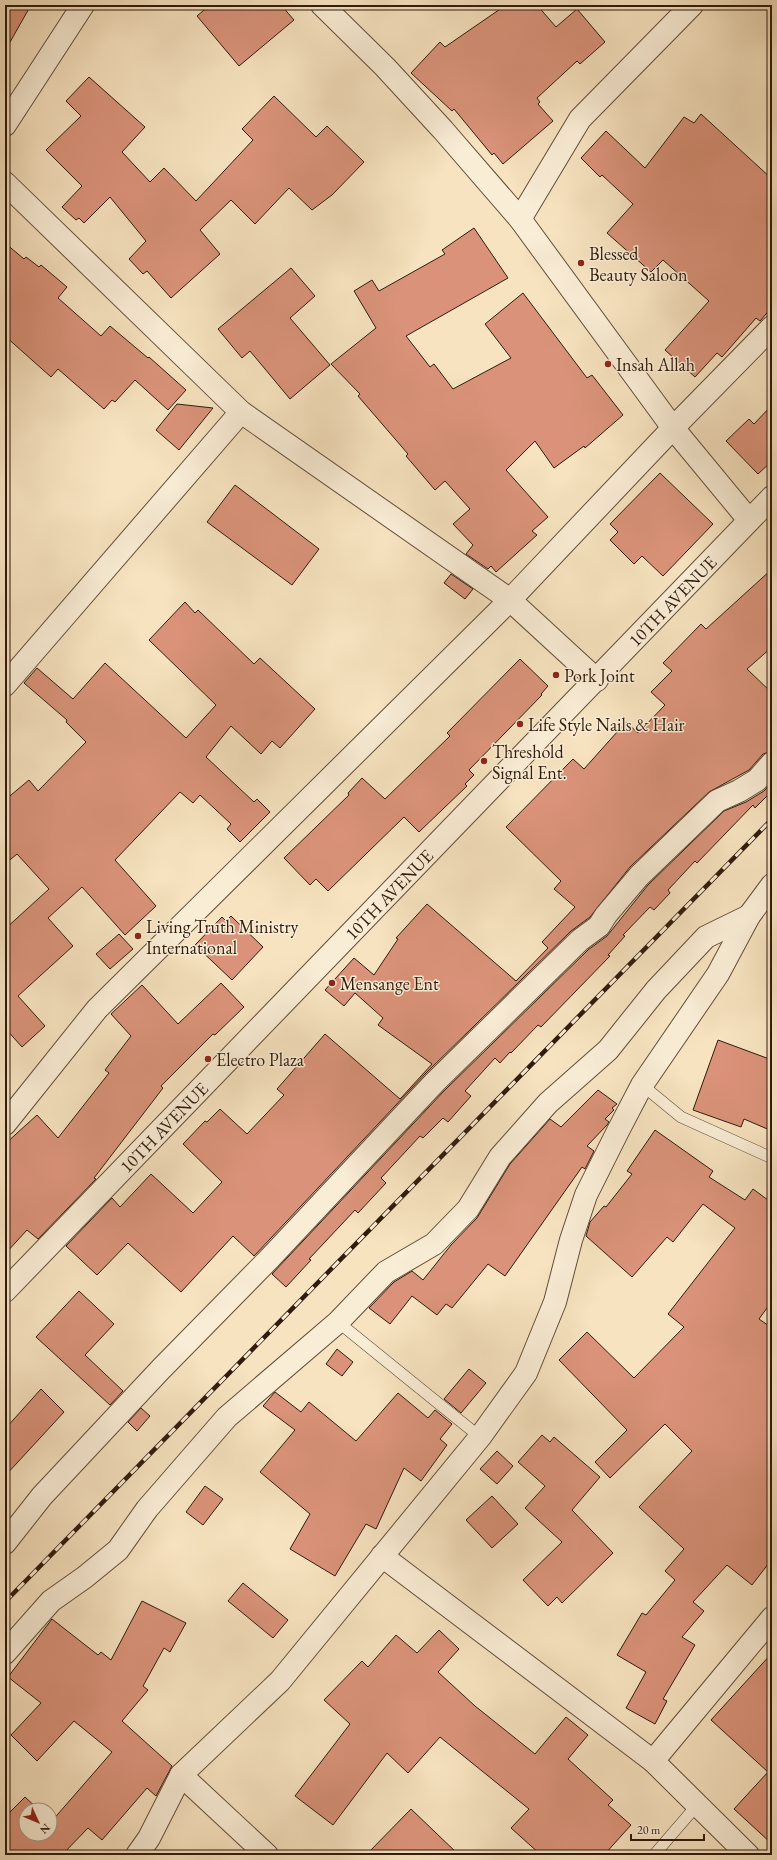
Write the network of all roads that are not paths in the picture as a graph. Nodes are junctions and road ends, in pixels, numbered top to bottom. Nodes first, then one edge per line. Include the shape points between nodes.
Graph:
1 (83, 5) edge
2 (322, 5) edge
3 (692, 5) edge
4 (5, 125) edge
5 (5, 183) edge
6 (520, 219) junction
7 (772, 327) edge
8 (241, 412) junction
9 (673, 428) junction
10 (772, 497) edge
11 (749, 520) junction
12 (510, 600) junction
13 (597, 680) junction
14 (5, 685) edge
15 (772, 763) edge
16 (772, 884) edge
17 (749, 916) junction
18 (642, 1085) junction
19 (5, 1124) edge
20 (772, 1158) edge
21 (5, 1291) edge
22 (338, 1322) junction
23 (480, 1437) junction
24 (5, 1543) edge
25 (382, 1556) junction
26 (772, 1618) edge
27 (5, 1653) edge
28 (653, 1761) junction
29 (181, 1775) junction
30 (698, 1804) junction
31 (137, 1855) edge
32 (267, 1855) edge
33 (654, 1855) edge
34 (748, 1855) edge

1 - 4 street
2 - 6 street via 385,67
3 - 6 street via 580,119
5 - 8 street
6 - 9 street
7 - 9 street
8 - 12 street
8 - 14 street
9 - 11 street
9 - 12 street
10 - 11 street, 10TH AVENUE
11 - 13 street, 10TH AVENUE
12 - 13 street
12 - 19 street via 97,1009
13 - 21 street, 10TH AVENUE
15 - 24 street via 757,780 717,801 639,876 606,915 600,926 580,940 435,1082 47,1490
16 - 17 street
17 - 18 street via 718,974
17 - 22 street via 706,937 656,990 608,1050 548,1103 500,1157 468,1209 434,1244 386,1272
18 - 20 lane via 681,1117
18 - 23 street via 586,1195 555,1302 526,1373
22 - 23 lane
22 - 27 street via 227,1417 147,1509 118,1550 85,1578 51,1601
23 - 25 street
25 - 28 street
25 - 29 street via 280,1681
26 - 28 street
28 - 30 street
29 - 31 street via 149,1838
29 - 32 street
30 - 33 lane
30 - 34 street

